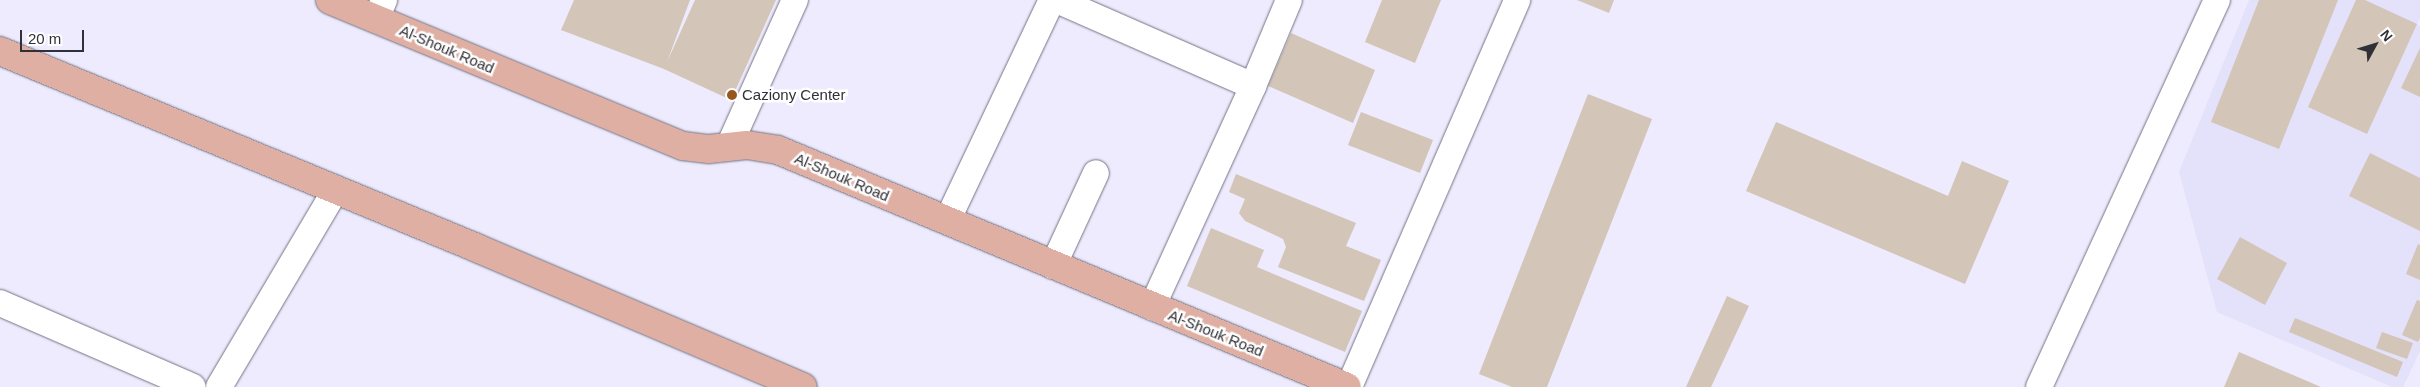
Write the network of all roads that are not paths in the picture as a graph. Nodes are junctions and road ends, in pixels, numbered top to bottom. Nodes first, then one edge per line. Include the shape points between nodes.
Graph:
1 (330, 0) edge
2 (795, 0) edge
3 (1052, 0) edge
4 (1057, 0) edge
5 (1290, 0) edge
6 (1517, 0) edge
7 (2217, 0) edge
8 (380, 10) edge
9 (0, 50) edge
10 (1253, 86) junction
11 (729, 146) junction
12 (1096, 173) dead end
13 (336, 189) junction
14 (947, 221) junction
15 (1053, 266) junction
16 (0, 303) edge
17 (1152, 307) junction
18 (224, 385) edge
19 (193, 387) edge
20 (803, 387) edge
21 (1348, 387) edge
22 (2039, 387) edge

1 - 8 main road, Al-Shouk Road
2 - 11 street
3 - 14 street
4 - 10 street
5 - 10 street
6 - 21 street
7 - 22 street
8 - 11 main road, Al-Shouk Road via 683,146 708,149
9 - 13 main road
10 - 17 street
11 - 14 main road, Al-Shouk Road via 755,145 778,150
12 - 15 street
13 - 18 street
13 - 20 main road
14 - 15 main road, Al-Shouk Road
15 - 17 main road, Al-Shouk Road
16 - 19 street
17 - 21 main road, Al-Shouk Road

